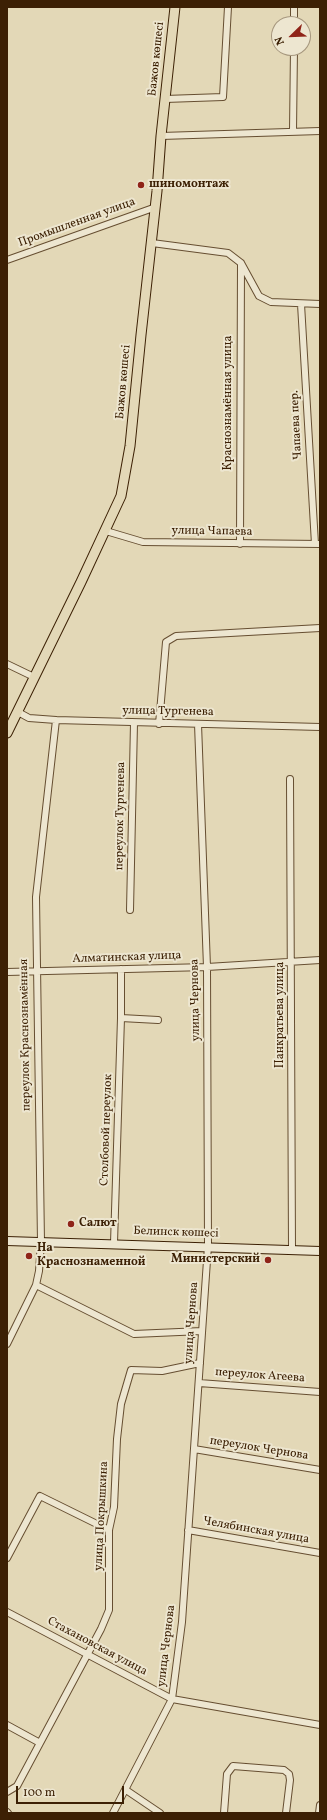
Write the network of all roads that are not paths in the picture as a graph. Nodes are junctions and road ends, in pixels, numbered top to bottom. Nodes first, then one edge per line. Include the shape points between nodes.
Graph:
1 (175, 7) edge
2 (228, 7) edge
3 (294, 56) edge
4 (165, 99) junction
5 (293, 131) junction
6 (320, 131) edge
7 (161, 136) junction
8 (156, 207) junction
9 (152, 243) junction
10 (7, 260) edge
11 (241, 263) junction
12 (301, 304) junction
13 (320, 304) edge
14 (106, 531) junction
15 (240, 544) junction
16 (318, 544) edge
17 (320, 628) edge
18 (7, 664) edge
19 (34, 676) junction
20 (18, 712) junction
21 (56, 720) junction
22 (134, 723) junction
23 (159, 724) junction
24 (198, 724) junction
25 (320, 728) edge
26 (7, 733) edge
27 (290, 779) dead end
28 (130, 910) dead end
29 (320, 960) edge
30 (292, 961) junction
31 (207, 967) junction
32 (121, 969) junction
33 (7, 972) edge
34 (36, 972) junction
35 (121, 1018) junction
36 (158, 1020) dead end
37 (7, 1241) edge
38 (42, 1242) junction
39 (114, 1243) junction
40 (208, 1246) junction
41 (292, 1250) junction
42 (320, 1250) edge
43 (36, 1284) junction
44 (202, 1331) junction
45 (7, 1344) edge
46 (200, 1363) junction
47 (199, 1383) junction
48 (320, 1392) edge
49 (194, 1449) junction
50 (320, 1470) edge
51 (109, 1530) junction
52 (188, 1530) junction
53 (320, 1553) edge
54 (7, 1558) edge
55 (7, 1612) edge
56 (86, 1654) junction
57 (172, 1699) junction
58 (7, 1725) edge
59 (320, 1725) edge
60 (40, 1743) junction
61 (126, 1790) junction
62 (7, 1792) edge
63 (320, 1806) edge
64 (114, 1813) edge
65 (160, 1813) edge
66 (224, 1813) edge
67 (286, 1813) edge
68 (319, 1813) edge

1 - 4 main road, Бажов көшесі
2 - 4 street via 223,97
3 - 5 street
4 - 7 main road, Бажов көшесі
5 - 6 street
5 - 7 street
7 - 8 main road, Бажов көшесі
8 - 9 main road, Бажов көшесі
8 - 10 street, Промышленная улица
9 - 11 street via 228,253
9 - 14 main road, Бажов көшесі via 128,462 121,496
11 - 12 street via 259,296 271,302
11 - 15 street, Краснознамённая улица
12 - 13 street
12 - 16 street, Чапаева пер.
14 - 15 street, улица Чапаева via 142,542
14 - 19 main road, Бажов көшесі
15 - 16 street, улица Чапаева
17 - 23 street via 176,636 166,642
18 - 19 street
19 - 20 main road, Бажов көшесі
20 - 21 street, улица Тургенева via 30,718
20 - 26 main road, Бажов көшесі
21 - 22 street, улица Тургенева
21 - 34 street, переулок Краснознамённая via 36,897
22 - 23 street, улица Тургенева
22 - 28 street, переулок Тургенева
23 - 24 street, улица Тургенева
24 - 25 street, улица Тургенева
24 - 31 street, улица Чернова
27 - 30 street, Панкратьева улица
29 - 30 street, Алматинская улица
30 - 31 street, Алматинская улица
30 - 41 street, Панкратьева улица
31 - 32 street, Алматинская улица
31 - 40 street, улица Чернова
32 - 34 street, Алматинская улица
32 - 35 street, Столбовой переулок
33 - 34 street, Алматинская улица
34 - 38 street, переулок Краснознамённая
35 - 36 street
35 - 39 street, Столбовой переулок
37 - 38 main road, Белинск көшесі
38 - 39 main road, Белинск көшесі
38 - 43 street, переулок Краснознамённая
39 - 40 main road, Белинск көшесі
40 - 41 main road, Белинск көшесі
40 - 44 street, улица Чернова
41 - 42 main road, Белинск көшесі
43 - 44 street via 134,1334
43 - 45 street, переулок Краснознамённая
44 - 46 street, улица Чернова
46 - 47 street, улица Чернова
46 - 51 street, улица Покрышкина via 162,1371 131,1370 121,1404 114,1507
47 - 48 street, переулок Агеева
47 - 49 street, улица Чернова
49 - 50 street, переулок Чернова
49 - 52 street, улица Чернова
51 - 54 street via 40,1496
51 - 56 street, улица Покрышкина via 109,1610
52 - 53 street, Челябинская улица
52 - 57 street, улица Чернова via 182,1622
55 - 56 street, Стахановская улица
56 - 57 street, Стахановская улица
56 - 60 street, улица Покрышкина
57 - 59 street, Стахановская улица
57 - 61 street, улица Чернова
58 - 60 street
60 - 62 street, улица Покрышкина via 17,1786
61 - 64 street, улица Чернова
61 - 65 street
63 - 68 street
66 - 67 street via 227,1774 233,1766 284,1770 289,1774

